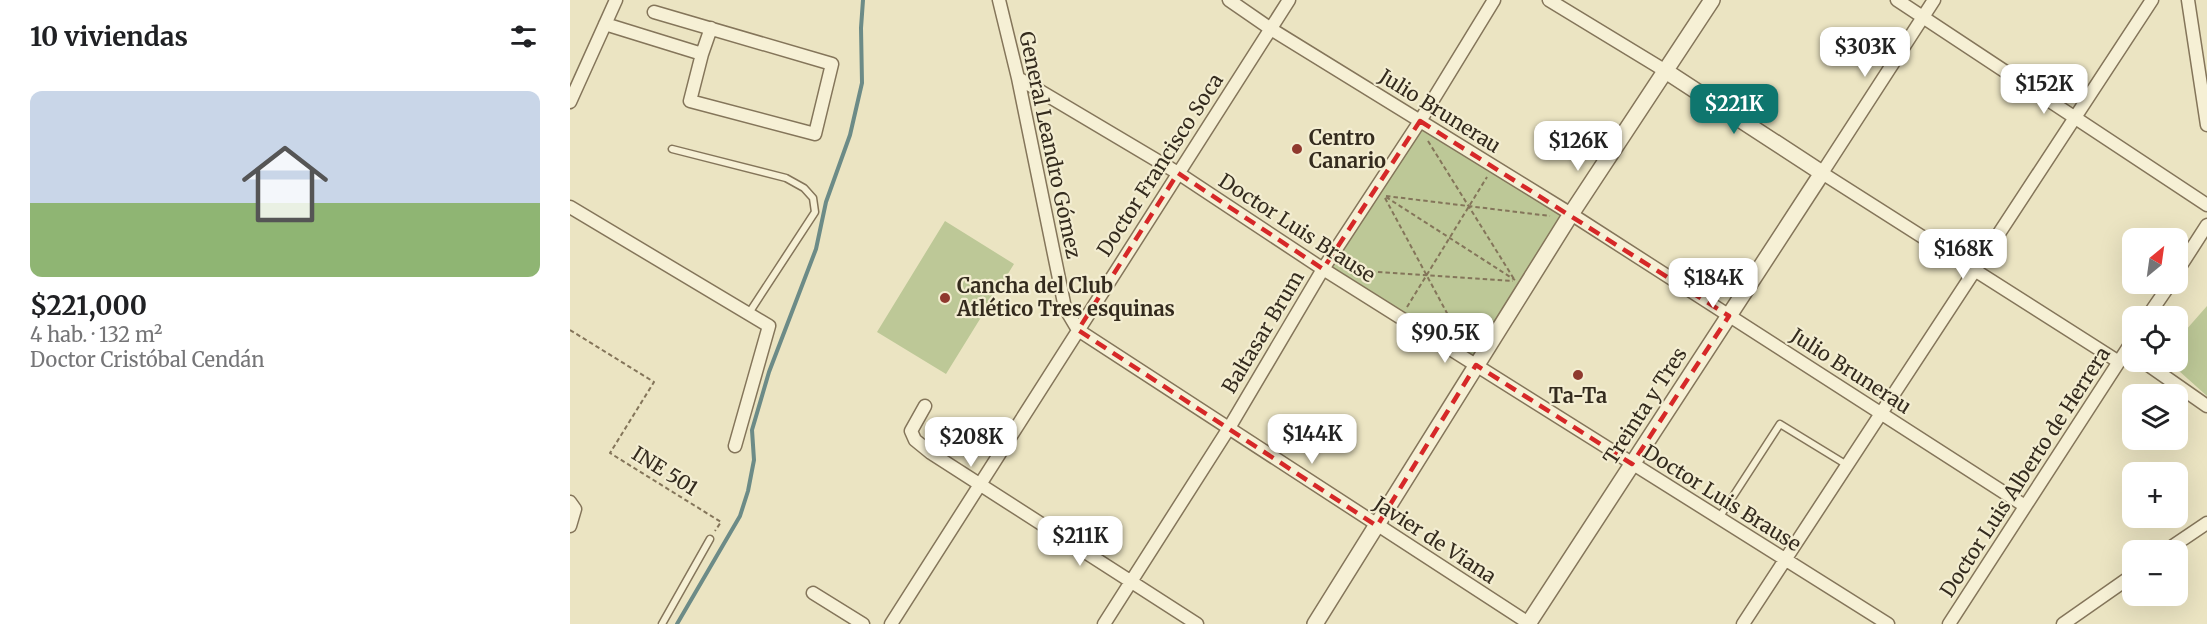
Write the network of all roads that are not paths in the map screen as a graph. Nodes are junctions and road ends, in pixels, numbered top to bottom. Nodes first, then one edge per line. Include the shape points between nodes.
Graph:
1 (616, 0) edge
2 (999, 0) edge
3 (1229, 0) edge
4 (1289, 0) edge
5 (1494, 0) edge
6 (1549, 0) edge
7 (1712, 0) edge
8 (1897, 0) edge
9 (1934, 0) edge
10 (2152, 0) edge
11 (2188, 0) edge
12 (654, 12) dead end
13 (1923, 17) junction
14 (606, 24) junction
15 (711, 28) junction
16 (1271, 28) junction
17 (702, 54) junction
18 (1664, 70) junction
19 (1018, 78) junction
20 (574, 84) edge
21 (570, 102) edge
22 (2074, 117) junction
23 (1420, 121) junction
24 (2207, 125) edge
25 (672, 149) dead end
26 (1178, 173) junction
27 (1822, 173) junction
28 (2207, 206) edge
29 (570, 207) edge
30 (1571, 214) junction
31 (2207, 225) edge
32 (2188, 254) edge
33 (1323, 269) junction
34 (1974, 269) junction
35 (748, 314) junction
36 (1729, 316) junction
37 (1078, 330) junction
38 (2122, 358) edge
39 (2119, 362) junction
40 (1476, 365) junction
41 (2158, 372) edge
42 (925, 406) dead end
43 (2207, 406) edge
44 (1880, 413) junction
45 (1229, 428) junction
46 (735, 446) dead end
47 (1632, 464) junction
48 (1847, 465) junction
49 (979, 483) junction
50 (570, 502) edge
51 (2025, 506) junction
52 (1719, 518) junction
53 (2207, 523) edge
54 (570, 526) edge
55 (1377, 526) junction
56 (710, 539) road end
57 (2182, 540) edge
58 (1785, 560) junction
59 (1132, 583) junction
60 (2122, 583) edge
61 (813, 593) dead end
62 (662, 624) edge
63 (863, 624) edge
64 (891, 624) edge
65 (1104, 624) edge
66 (1197, 624) edge
67 (1315, 624) edge
68 (1529, 624) edge
69 (1743, 624) edge
70 (1888, 624) edge
71 (1949, 624) edge
72 (2063, 624) edge

1 - 14 street
2 - 19 street, General Leandro Gómez
3 - 16 street, Julio Brunerau
4 - 16 street, Doctor Francisco Soca
5 - 23 street, Baltasar Brum
6 - 18 street
7 - 18 street
8 - 13 street
9 - 13 street, Treinta y Tres
10 - 22 street
11 - 24 street
12 - 15 street
13 - 22 street
13 - 27 street, Treinta y Tres
14 - 17 street
14 - 20 street
15 - 17 street
15 - 17 street via 832,64 815,134 690,100
16 - 23 street, Julio Brunerau
16 - 26 street, Doctor Francisco Soca
18 - 27 street
18 - 30 street
19 - 26 street, Doctor Luis Brause
19 - 37 street, General Leandro Gómez via 1065,308
20 - 21 street
22 - 28 street
22 - 34 street
23 - 30 street, Julio Brunerau
23 - 33 street, Baltasar Brum
25 - 35 lane via 786,178 813,198 815,212
26 - 33 street, Doctor Luis Brause
26 - 37 street, Doctor Francisco Soca
27 - 34 street
27 - 36 street, Treinta y Tres
29 - 35 street
30 - 36 street, Julio Brunerau
30 - 40 street
31 - 32 street
33 - 40 street, Doctor Luis Brause
33 - 45 street, Baltasar Brum
34 - 39 street
34 - 44 street
35 - 46 street via 769,326
36 - 44 street, Julio Brunerau
36 - 47 street, Treinta y Tres
37 - 45 street, Javier de Viana
37 - 49 street, Doctor Francisco Soca
38 - 39 street, Doctor Luis Alberto de Herrera
39 - 51 street, Doctor Luis Alberto de Herrera
40 - 47 street, Doctor Luis Brause
40 - 55 street
41 - 43 street
42 - 49 street via 911,431 915,440
44 - 48 street
44 - 51 street, Julio Brunerau
45 - 55 street, Javier de Viana
45 - 59 street, Baltasar Brum
47 - 52 street, Doctor Luis Brause
47 - 68 street, Treinta y Tres
48 - 52 lane via 1780,424
48 - 58 street
49 - 59 street
49 - 64 street, Doctor Francisco Soca
50 - 54 street via 575,509
51 - 71 street, Doctor Luis Alberto de Herrera
52 - 58 street, Doctor Luis Brause
53 - 57 street
55 - 67 street
55 - 68 street, Javier de Viana
56 - 62 lane
58 - 69 street
58 - 70 street, Doctor Luis Brause
59 - 65 street, Baltasar Brum
59 - 66 street
60 - 72 street
61 - 63 street

